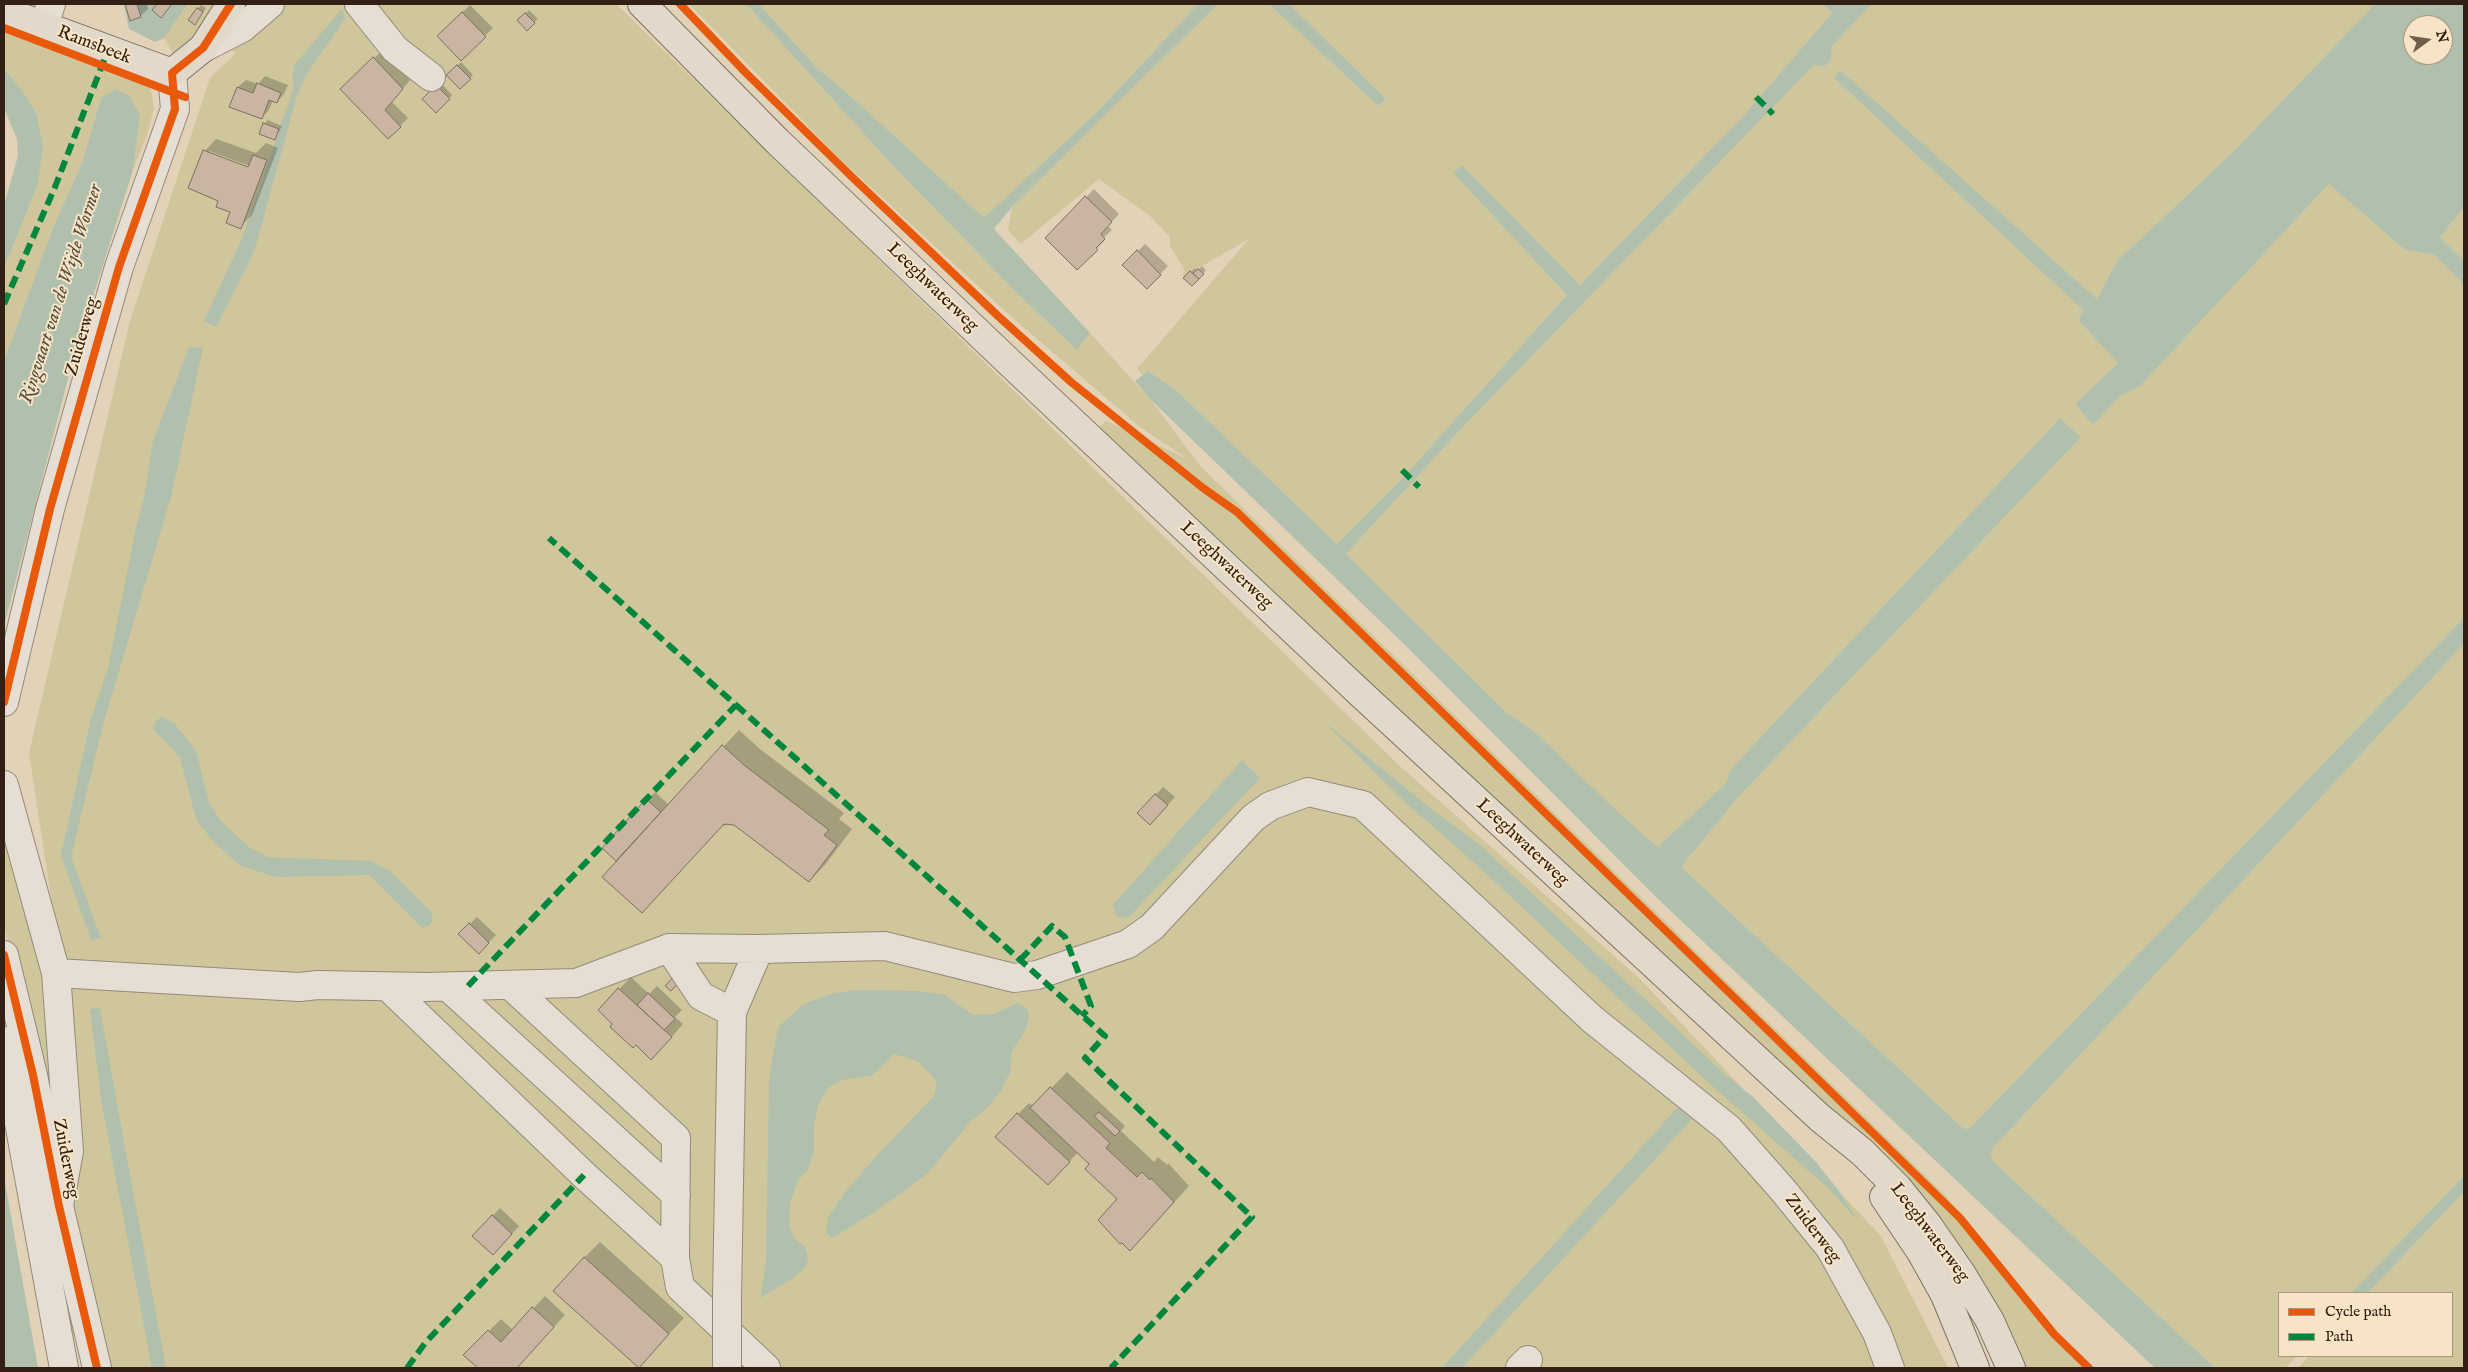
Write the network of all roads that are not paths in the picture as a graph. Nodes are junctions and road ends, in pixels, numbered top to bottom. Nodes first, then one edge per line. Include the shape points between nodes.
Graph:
1 (231, 4) edge
2 (270, 4) edge
3 (359, 4) edge
4 (642, 4) edge
5 (4, 11) edge
6 (47, 15) edge
7 (203, 48) junction
8 (172, 73) junction
9 (431, 77) dead end
10 (4, 702) edge
11 (4, 785) edge
12 (669, 948) junction
13 (759, 949) junction
14 (4, 955) edge
15 (56, 973) junction
16 (510, 985) junction
17 (388, 987) junction
18 (448, 987) junction
19 (732, 1012) junction
20 (4, 1040) edge
21 (1820, 1118) junction
22 (676, 1195) junction
23 (59, 1206) junction
24 (675, 1258) junction
25 (64, 1368) edge
26 (97, 1368) edge
27 (726, 1368) edge
28 (766, 1368) edge
29 (1890, 1368) edge
30 (1975, 1368) edge
31 (2011, 1368) edge

1 - 7 main road
2 - 7 street via 242,28
3 - 9 street via 395,49
4 - 21 main road, Leeghwaterweg via 777,141 1009,362 1359,692
5 - 6 main road, Ramsbeek
6 - 8 main road, Ramsbeek
7 - 8 main road
8 - 10 street, Zuiderweg via 175,110 116,276 50,509
11 - 15 street
12 - 13 street, Zuiderweg
12 - 16 street via 576,983
12 - 19 street via 701,996
13 - 19 street
13 - 29 street, Zuiderweg via 885,946 1014,978 1037,975 1128,944 1152,926 1253,818 1270,806 1308,792 1363,805 1592,1019 1729,1129 1830,1248 1877,1333
14 - 23 street, Zuiderweg
15 - 17 street via 299,987
15 - 23 street via 69,1151
16 - 18 street
16 - 22 street via 676,1138
17 - 18 street
17 - 24 street via 584,1176
18 - 22 street
19 - 27 street, bridge
20 - 25 street
21 - 30 main road, Leeghwaterweg via 1877,1188 1921,1252 1946,1295
21 - 31 main road, Leeghwaterweg via 1862,1152 1898,1188 1927,1224 1990,1321
22 - 24 street
23 - 26 street, Zuiderweg
24 - 28 street via 680,1287

